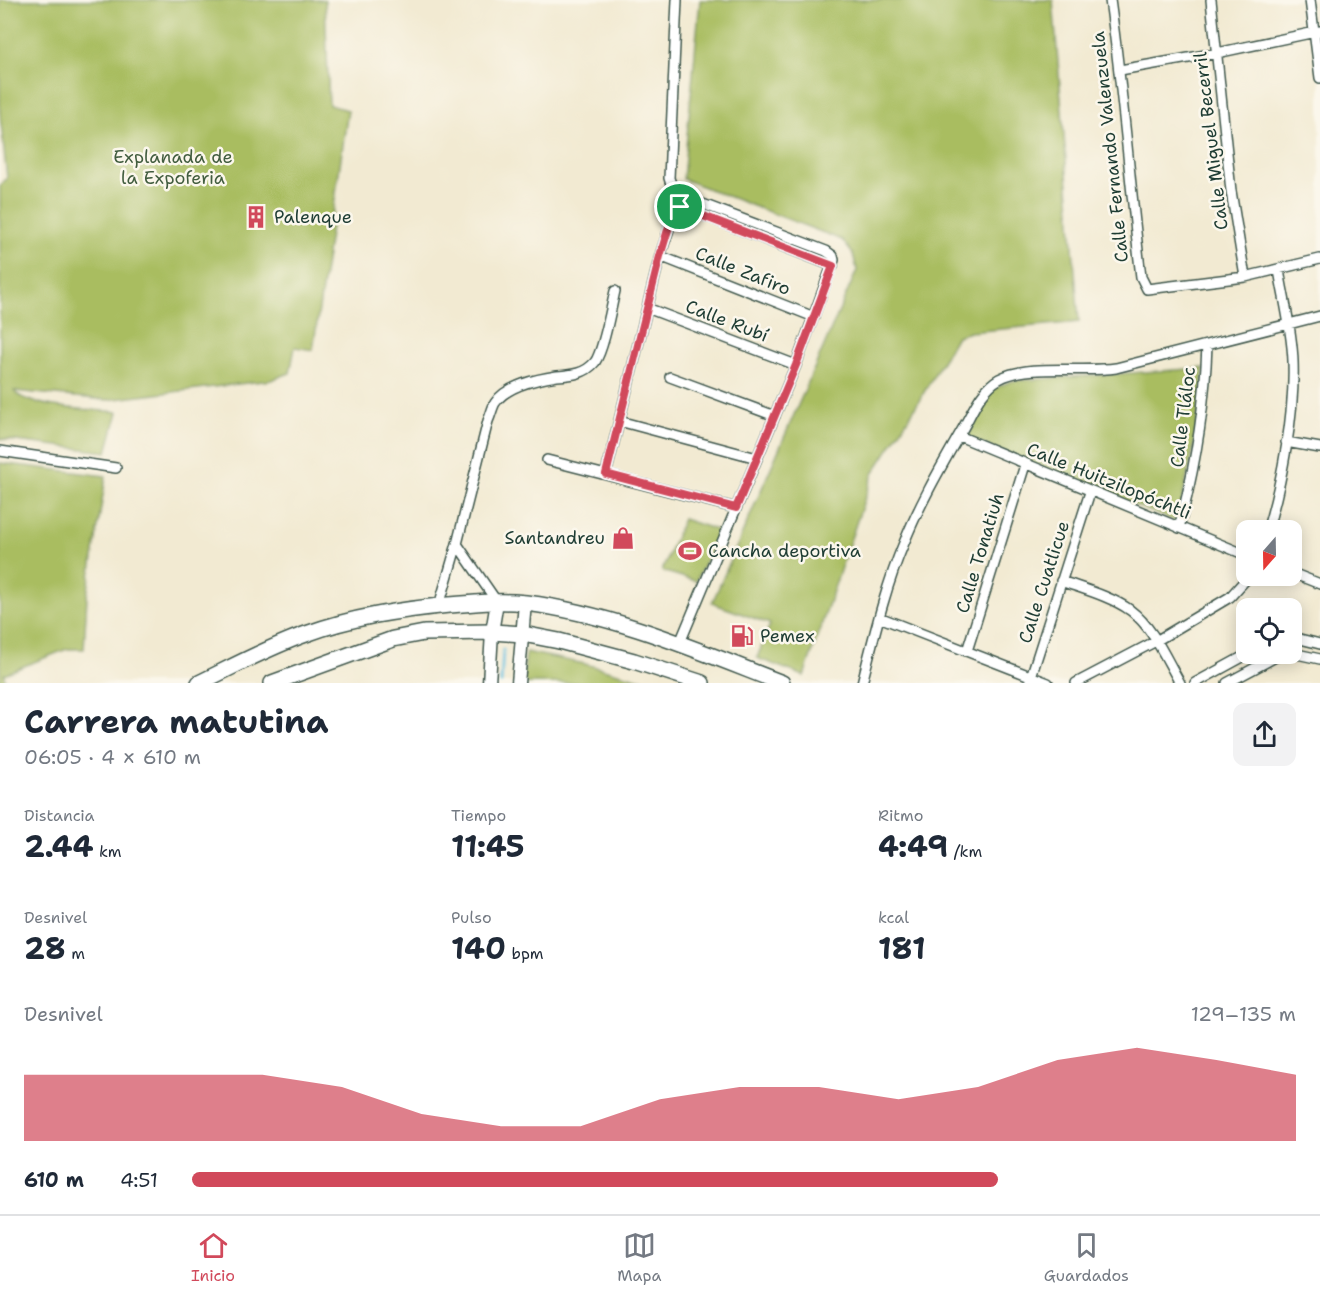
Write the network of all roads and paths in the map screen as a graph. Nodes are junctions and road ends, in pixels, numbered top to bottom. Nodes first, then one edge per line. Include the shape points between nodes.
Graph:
1 (676, 0) edge
2 (1110, 0) edge
3 (1211, 0) edge
4 (1310, 0) edge
5 (1317, 32) edge
6 (1217, 53) junction
7 (1120, 70) junction
8 (1320, 78) edge
9 (660, 256) junction
10 (1320, 259) edge
11 (833, 261) junction
12 (1279, 270) junction
13 (1245, 277) junction
14 (615, 291) dead end
15 (647, 308) junction
16 (1320, 316) edge
17 (814, 317) junction
18 (1289, 324) junction
19 (1207, 345) junction
20 (796, 365) junction
21 (670, 376) dead end
22 (774, 416) junction
23 (619, 421) junction
24 (959, 436) junction
25 (1286, 442) junction
26 (1320, 448) edge
27 (0, 451) edge
28 (757, 458) junction
29 (548, 460) dead end
30 (1025, 465) junction
31 (116, 468) dead end
32 (606, 474) junction
33 (1090, 492) junction
34 (736, 508) junction
35 (1269, 520) edge
36 (1179, 528) junction
37 (457, 544) junction
38 (1236, 551) edge
39 (1302, 577) edge
40 (1061, 581) junction
41 (1320, 584) edge
42 (1240, 586) edge
43 (497, 602) junction
44 (525, 603) junction
45 (439, 606) junction
46 (879, 617) junction
47 (492, 632) junction
48 (523, 634) junction
49 (1302, 640) edge
50 (1156, 641) junction
51 (1320, 644) edge
52 (679, 645) junction
53 (967, 651) junction
54 (1302, 655) edge
55 (1320, 659) edge
56 (1236, 661) edge
57 (1262, 664) edge
58 (1030, 680) edge
59 (199, 683) edge
60 (272, 683) edge
61 (489, 683) edge
62 (518, 683) edge
63 (702, 683) edge
64 (782, 683) edge
65 (862, 683) edge
66 (1048, 683) edge
67 (1076, 683) edge
68 (1180, 683) edge
69 (1195, 683) edge
70 (1227, 683) edge

1 - 11 street via 669,178 673,190 826,251
2 - 7 street, Calle Fernando Valenzuela
3 - 6 street, Calle Miguel Becerril
4 - 5 street
5 - 6 street
5 - 8 street
6 - 7 street
6 - 13 street, Calle Miguel Becerril
7 - 13 street, Calle Fernando Valenzuela via 1141,277 1147,289
9 - 11 street via 674,210 680,207
9 - 15 street
9 - 17 street, Calle Zafiro
10 - 12 street
11 - 17 street
12 - 13 street
12 - 18 street
14 - 37 street via 598,356 590,368 515,387 495,404
15 - 20 street, Calle Rubí
15 - 23 street
16 - 18 street
17 - 20 street
18 - 19 street
18 - 25 street via 1293,383
19 - 24 street via 1100,370 1038,370 1010,375 990,385
19 - 36 street, Calle Tláloc via 1199,438
20 - 22 street
21 - 22 street
22 - 28 street
23 - 28 street
23 - 32 street
24 - 30 street, Calle Huitzilopóchtli
24 - 46 street via 915,517
25 - 26 street
25 - 35 street
27 - 31 street
28 - 34 street
29 - 32 street
30 - 33 street, Calle Huitzilopóchtli
30 - 53 street, Calle Tonatiuh
32 - 34 street
33 - 36 street, Calle Huitzilopóchtli
33 - 40 street, Calle Cuatlicue
34 - 52 street
36 - 38 street, Calle Huitzilopóchtli
37 - 43 street
37 - 45 street
39 - 41 street
40 - 50 street via 1130,610
40 - 58 street, Calle Cuatlicue
42 - 50 street via 1230,597
43 - 44 main road
43 - 45 main road
43 - 47 street
44 - 48 street
44 - 52 main road via 591,616
45 - 59 main road via 399,610 306,634
46 - 53 street
46 - 65 street
47 - 48 main road
47 - 60 main road via 424,633 393,639
47 - 61 street
48 - 62 street
48 - 63 main road via 586,648
49 - 51 street
50 - 67 street
50 - 68 street
52 - 64 main road
53 - 58 street
54 - 55 street
56 - 69 street
57 - 70 street
58 - 66 street

